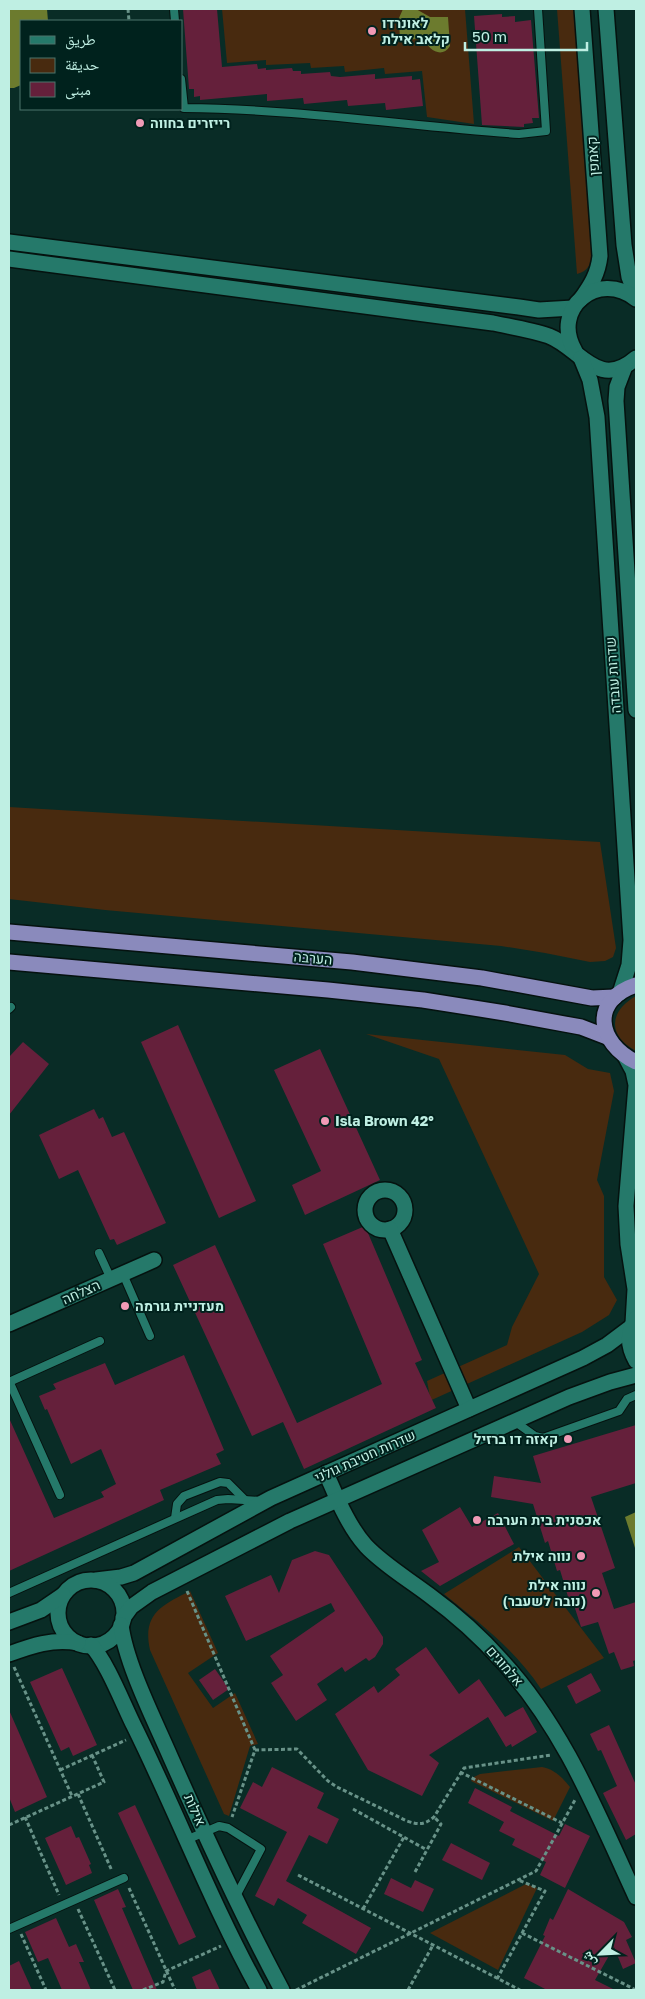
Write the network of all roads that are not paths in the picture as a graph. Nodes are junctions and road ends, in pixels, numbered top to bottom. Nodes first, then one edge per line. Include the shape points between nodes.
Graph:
1 (538, 9) edge
2 (582, 9) edge
3 (606, 9) edge
4 (182, 89) edge
5 (9, 242) edge
6 (9, 259) edge
7 (636, 295) edge
8 (636, 299) edge
9 (577, 304) junction
10 (578, 355) junction
11 (631, 362) edge
12 (635, 673) edge
13 (636, 710) edge
14 (9, 932) edge
15 (9, 962) edge
16 (636, 985) edge
17 (618, 995) junction
18 (607, 1038) junction
19 (630, 1059) edge
20 (634, 1136) edge
21 (390, 1229) dead end
22 (99, 1253) dead end
23 (154, 1260) dead end
24 (117, 1276) junction
25 (634, 1323) edge
26 (9, 1324) edge
27 (150, 1336) dead end
28 (100, 1341) dead end
29 (636, 1361) edge
30 (636, 1375) edge
31 (9, 1381) edge
32 (636, 1395) edge
33 (469, 1409) junction
34 (514, 1421) junction
35 (326, 1473) junction
36 (60, 1495) dead end
37 (338, 1499) junction
38 (245, 1500) junction
39 (266, 1501) junction
40 (175, 1518) junction
41 (96, 1580) junction
42 (9, 1592) edge
43 (63, 1595) junction
44 (122, 1621) junction
45 (9, 1622) edge
46 (85, 1644) junction
47 (9, 1654) edge
48 (205, 1833) junction
49 (186, 1840) junction
50 (120, 1879) road end
51 (636, 1897) edge
52 (235, 1898) junction
53 (9, 1929) edge
54 (259, 1990) edge
55 (282, 1990) edge

1 - 4 lane via 546,131 519,134 318,114 184,108
2 - 9 street, קאמפן via 600,256 592,284
3 - 7 street, קאמפן via 624,245 629,277
5 - 9 street via 519,308 546,310
6 - 10 street via 493,323 549,336
8 - 9 street via 623,291 607,288 592,292
9 - 10 street, שדרות עובדה via 568,329
10 - 11 street via 601,369 617,368
10 - 17 street, שדרות עובדה via 590,380 596,417 631,940 629,965
11 - 12 street, שדרות עובדה via 619,379 616,401
12 - 13 street, שדרות עובדה
14 - 17 highway, הערבה via 367,963 482,978 592,998
15 - 18 highway via 432,1002 581,1026
16 - 17 highway
17 - 18 highway via 605,1012
18 - 19 highway
19 - 20 street via 636,1085
20 - 25 street via 626,1193 635,1288
21 - 33 street
22 - 24 lane
23 - 24 street, הצלחה
24 - 26 street, הצלחה
24 - 27 lane
25 - 29 street via 630,1347
25 - 33 street, שדרות חטיבת גולני via 607,1345 583,1358
28 - 31 lane
30 - 34 street, שדרות חטיבת גולני via 592,1388
31 - 36 lane
32 - 34 lane via 627,1399 618,1411 543,1438 534,1436
33 - 35 street, שדרות חטיבת גולני
34 - 37 street, שדרות חטיבת גולני
35 - 37 street, אלמוגים
35 - 39 street, שדרות חטיבת גולני
37 - 44 street, שדרות חטיבת גולני via 278,1526 140,1599
37 - 51 street, אלמוגים via 366,1546 462,1622 502,1661 540,1709 584,1784
38 - 39 lane
38 - 40 lane via 217,1500
38 - 40 lane via 228,1483 220,1482 184,1496 177,1504
39 - 41 street, שדרות חטיבת גולני via 130,1575
40 - 42 lane
41 - 43 street via 78,1582
41 - 44 street via 118,1594 123,1606
43 - 45 street via 41,1610
43 - 46 street via 58,1607 61,1626 68,1637
44 - 46 street via 110,1639
44 - 48 street, אילות via 126,1646 147,1702
46 - 47 street via 51,1642
46 - 49 street, אילות via 102,1661
48 - 49 lane
48 - 52 street, אילות
48 - 52 lane via 219,1826 228,1828 261,1849
49 - 54 street, אילות
50 - 53 lane
52 - 55 street, אילות

